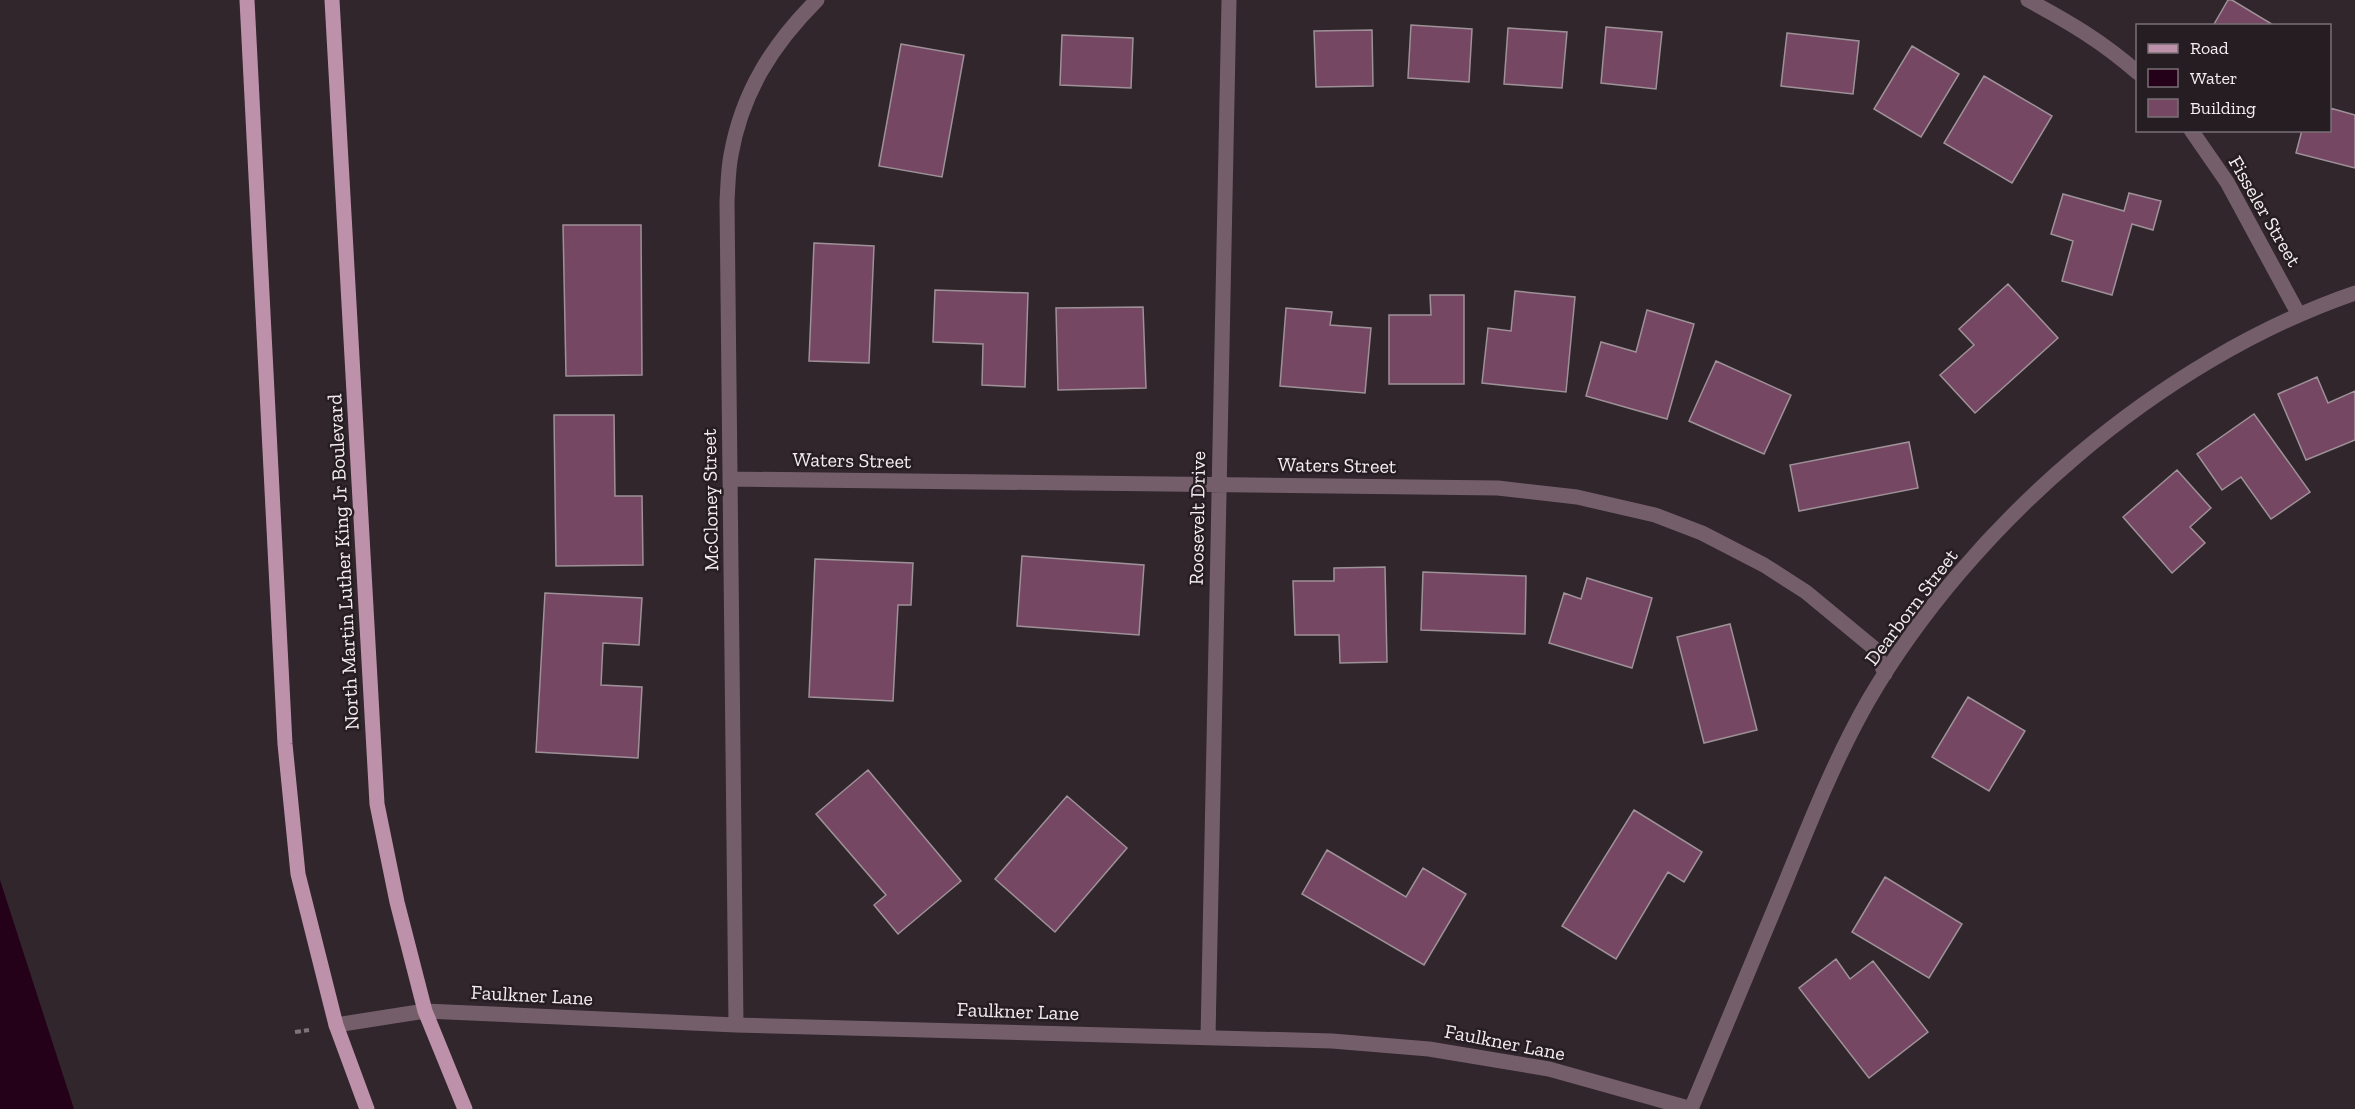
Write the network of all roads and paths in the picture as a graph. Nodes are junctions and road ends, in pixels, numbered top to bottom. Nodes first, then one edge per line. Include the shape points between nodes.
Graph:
1 (247, 0) edge
2 (333, 0) edge
3 (817, 0) edge
4 (1228, 0) edge
5 (2028, 0) edge
6 (2136, 71) edge
7 (2192, 132) edge
8 (2355, 293) edge
9 (2300, 315) junction
10 (730, 479) junction
11 (1219, 485) junction
12 (1885, 674) junction
13 (425, 1011) junction
14 (336, 1025) junction
15 (736, 1025) junction
16 (1208, 1038) junction
17 (367, 1109) edge
18 (465, 1109) edge
19 (1691, 1109) edge

1 - 14 main road via 285,744 298,874
2 - 13 main road, North Martin Luther King Jr Boulevard via 377,804
3 - 10 street, McCloney Street via 790,27 761,68 741,114 731,156 727,201
4 - 11 street, Roosevelt Drive
5 - 6 street via 2076,25
7 - 9 street, Fisseler Street via 2227,182
8 - 9 street, Dearborn Street
9 - 12 street, Dearborn Street via 2232,349 2148,401 2069,461 2008,519 1943,592
10 - 11 street, Waters Street
10 - 15 street, McCloney Street
11 - 12 street, Waters Street via 1498,488 1577,497 1655,516 1712,538 1806,592 1875,649
11 - 16 street, Roosevelt Drive
12 - 19 street, Dearborn Street via 1830,775
13 - 14 street, Faulkner Lane
13 - 15 street, Faulkner Lane
13 - 18 main road, North Martin Luther King Jr Boulevard
14 - 17 main road
15 - 16 street, Faulkner Lane
16 - 19 street, Faulkner Lane via 1332,1041 1430,1049 1549,1069

